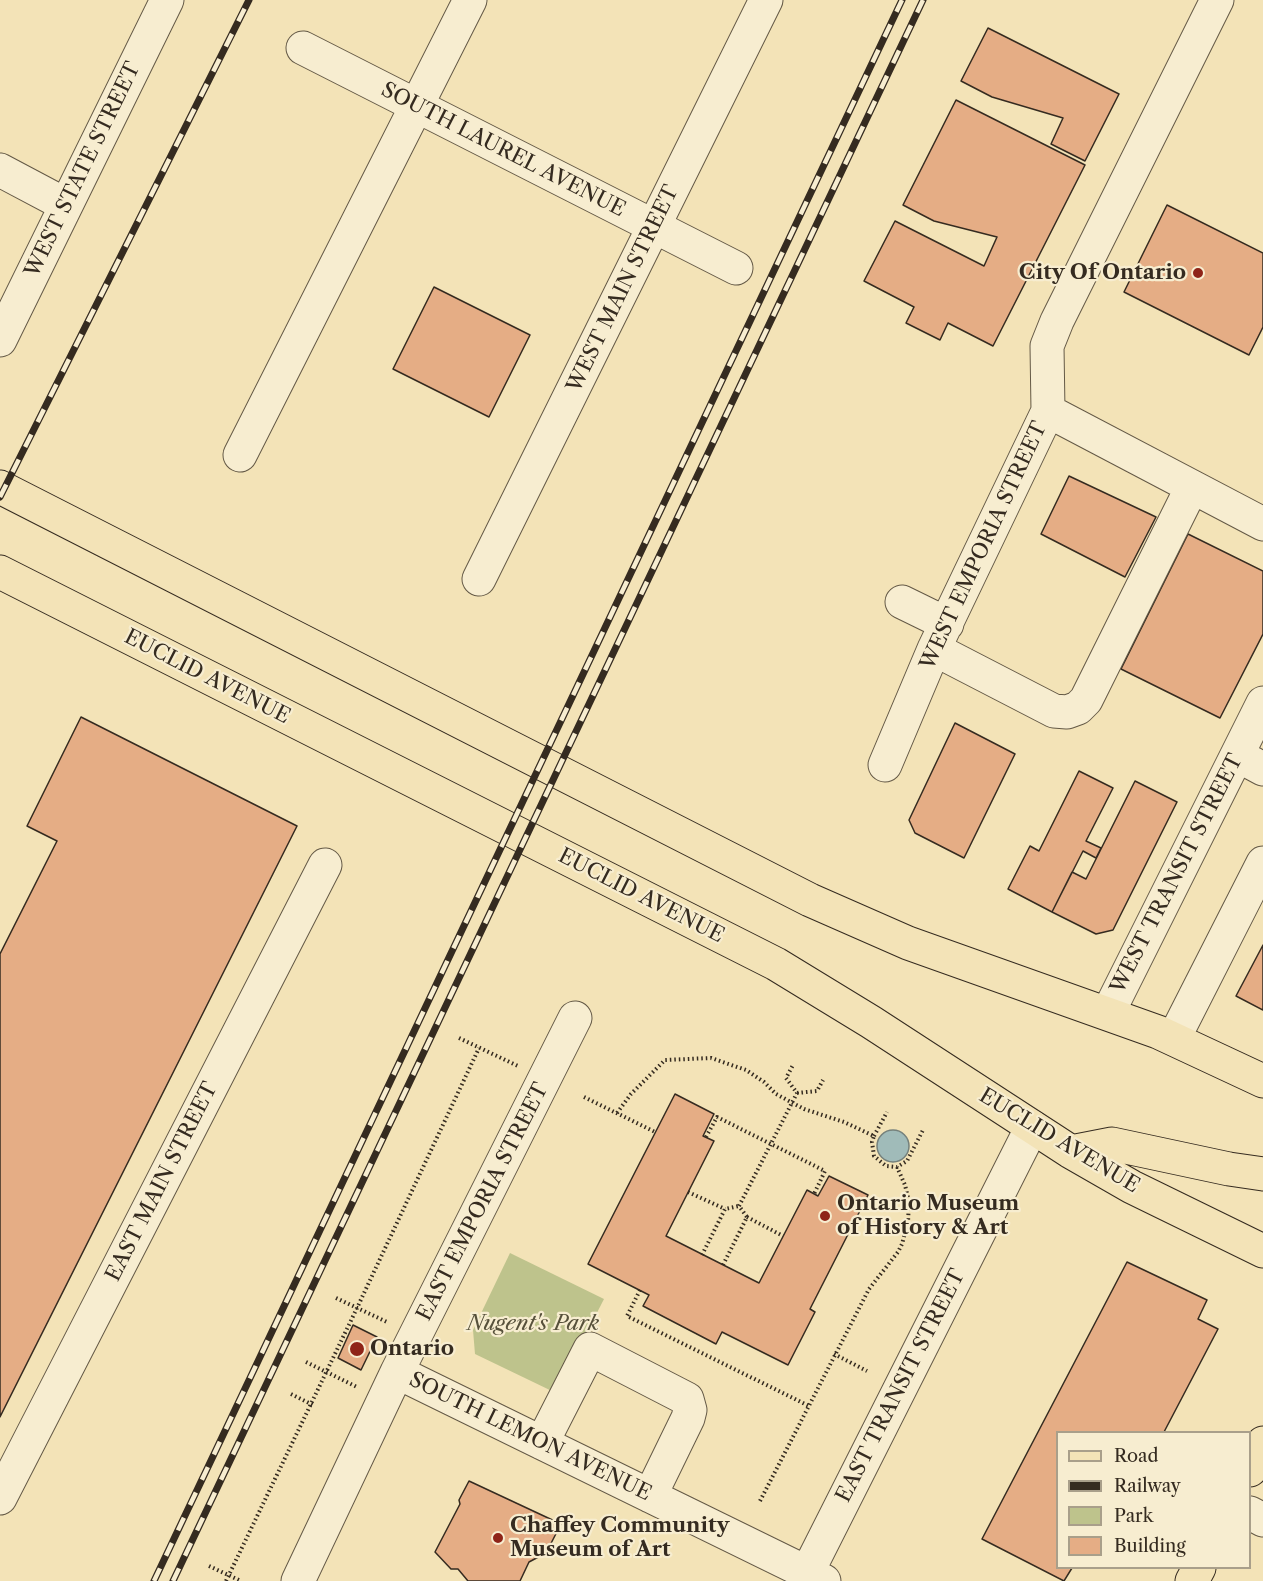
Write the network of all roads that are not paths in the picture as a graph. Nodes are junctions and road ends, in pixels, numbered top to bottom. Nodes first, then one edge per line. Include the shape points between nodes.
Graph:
1 (167, 0) edge
2 (470, 0) edge
3 (766, 0) edge
4 (1217, 0) edge
5 (303, 48) dead end
6 (417, 106) junction
7 (0, 170) edge
8 (66, 205) junction
9 (654, 226) junction
10 (736, 268) dead end
11 (0, 339) edge
12 (1048, 411) junction
13 (240, 455) dead end
14 (1192, 486) junction
15 (0, 487) edge
16 (1263, 524) edge
17 (0, 572) edge
18 (479, 579) dead end
19 (902, 602) dead end
20 (940, 637) junction
21 (1263, 703) edge
22 (1250, 762) edge
23 (885, 765) dead end
24 (1263, 863) edge
25 (325, 865) dead end
26 (1108, 1013) junction
27 (575, 1018) dead end
28 (1174, 1038) junction
29 (1263, 1080) edge
30 (1032, 1127) junction
31 (1071, 1152) junction
32 (1263, 1174) edge
33 (1263, 1251) edge
34 (391, 1386) junction
35 (542, 1443) junction
36 (1263, 1443) edge
37 (1251, 1468) edge
38 (650, 1496) junction
39 (0, 1498) edge
40 (812, 1578) edge
41 (298, 1581) edge

1 - 8 street, WEST STATE STREET
2 - 6 street
3 - 9 street, WEST MAIN STREET
4 - 12 street, WEST EMPORIA STREET via 1047,345
5 - 6 street, SOUTH LAUREL AVENUE
6 - 9 street, SOUTH LAUREL AVENUE
6 - 13 street
7 - 8 street
8 - 11 street, WEST STATE STREET
9 - 10 street, SOUTH LAUREL AVENUE
9 - 18 street, WEST MAIN STREET
12 - 14 street
12 - 20 street, WEST EMPORIA STREET
14 - 16 street
14 - 20 street via 1086,700 1078,708 1054,711
15 - 26 main road via 810,900 908,943
17 - 30 main road, EUCLID AVENUE via 776,964
19 - 20 street
20 - 23 street, WEST EMPORIA STREET
21 - 22 street, WEST TRANSIT STREET
22 - 26 street, WEST TRANSIT STREET
24 - 28 street
25 - 39 street, EAST MAIN STREET
26 - 28 main road
27 - 34 street, EAST EMPORIA STREET
28 - 29 main road
30 - 31 main road, EUCLID AVENUE
30 - 40 street, EAST TRANSIT STREET
31 - 32 main road via 1112,1144
31 - 33 main road, EUCLID AVENUE via 1132,1187
34 - 35 street, SOUTH LEMON AVENUE
34 - 41 street, EAST EMPORIA STREET
35 - 38 street, SOUTH LEMON AVENUE
35 - 38 street via 590,1349 687,1399 688,1418
36 - 37 main road
38 - 40 street, SOUTH LEMON AVENUE

